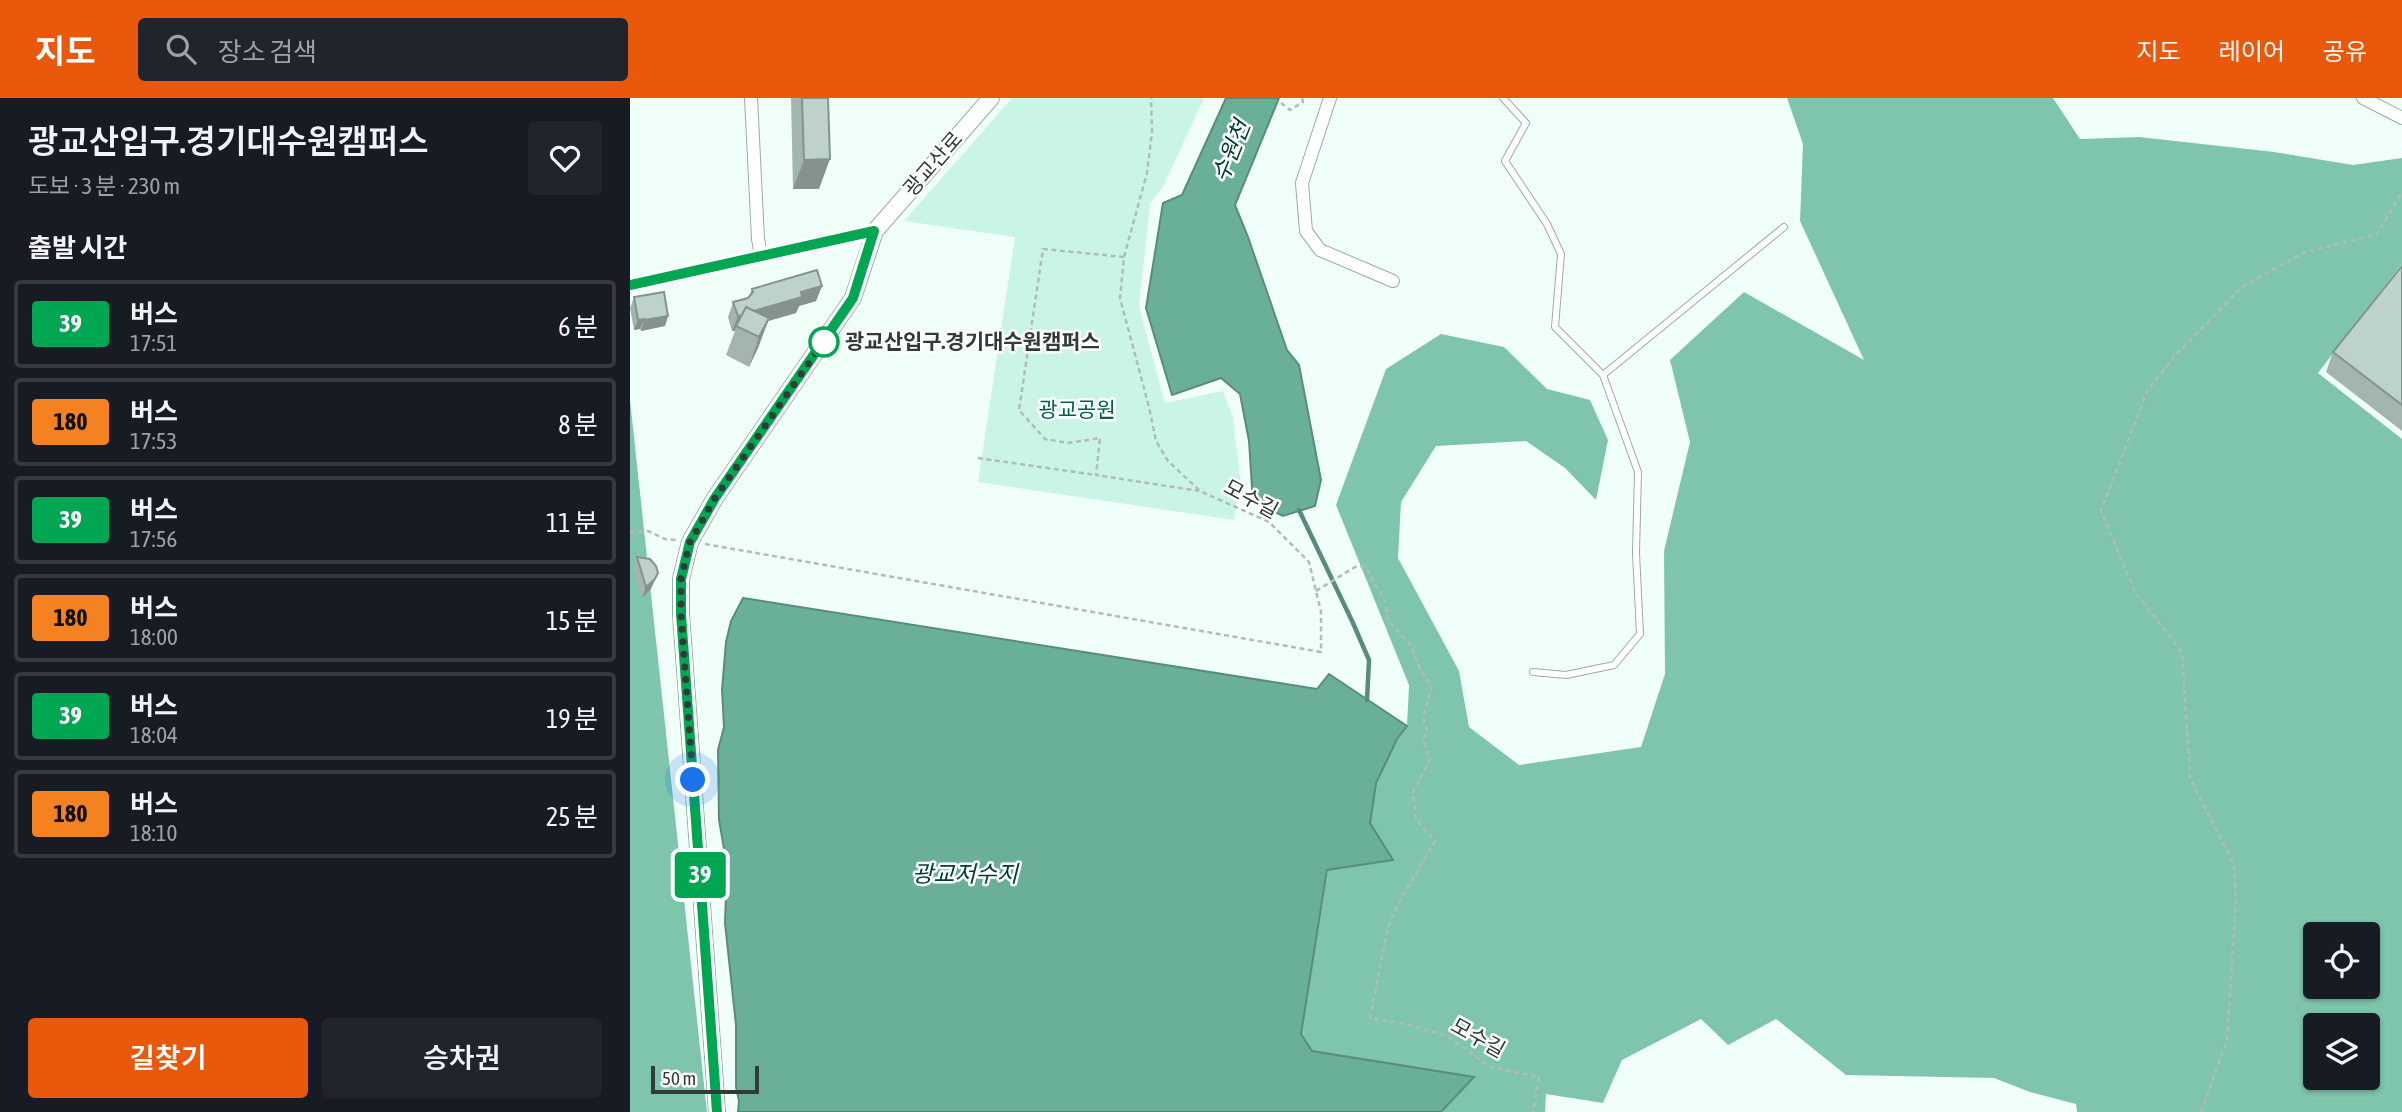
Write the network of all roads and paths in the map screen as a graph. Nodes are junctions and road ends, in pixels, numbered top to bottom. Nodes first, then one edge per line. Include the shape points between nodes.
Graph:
1 (751, 98) edge
2 (991, 98) edge
3 (1151, 98) edge
4 (1302, 98) edge
5 (1330, 98) edge
6 (1503, 98) edge
7 (2363, 98) edge
8 (1281, 103) dead end
9 (2402, 118) edge
10 (2402, 192) edge
11 (1784, 227) dead end
12 (874, 231) junction
13 (761, 256) junction
14 (1124, 257) junction
15 (1393, 281) dead end
16 (630, 285) edge
17 (1603, 375) junction
18 (978, 458) dead end
19 (1096, 475) junction
20 (1200, 491) junction
21 (630, 532) edge
22 (690, 542) junction
23 (1316, 591) junction
24 (1533, 672) dead end
25 (717, 1112) edge
26 (1533, 1112) edge
27 (2201, 1112) edge

1 - 13 street
2 - 12 street, 광교산로
3 - 14 path, 모수길 via 1147,173
4 - 8 path via 1303,102 1290,110
5 - 15 street via 1301,183 1306,231 1320,250
6 - 17 lane via 1526,123 1505,161 1561,254 1555,327
7 - 9 street
10 - 27 path via 2377,234 2305,252 2242,287 2174,356 2147,391 2101,511 2135,592 2182,652 2190,778 2234,865 2227,1040
11 - 17 lane
12 - 13 street
12 - 22 street, 광교산로 via 853,298 715,498
13 - 16 street
14 - 19 path via 1043,249 1019,410 1045,439 1069,443 1100,438
14 - 20 path, 모수길 via 1120,298 1156,441 1168,461
17 - 24 lane via 1638,472 1640,634 1614,665 1566,675
18 - 19 path
19 - 20 path
20 - 23 path, 모수길 via 1269,522 1309,562
21 - 22 path via 648,531
22 - 23 path via 1321,652
22 - 25 street, 광교산로 via 681,579 681,614
23 - 26 path, 모수길 via 1355,567 1365,566 1385,601 1388,621 1410,644 1432,687 1423,718 1427,732 1423,740 1430,759 1413,792 1416,819 1435,841 1388,927 1370,1018 1447,1035 1490,1067 1539,1077

